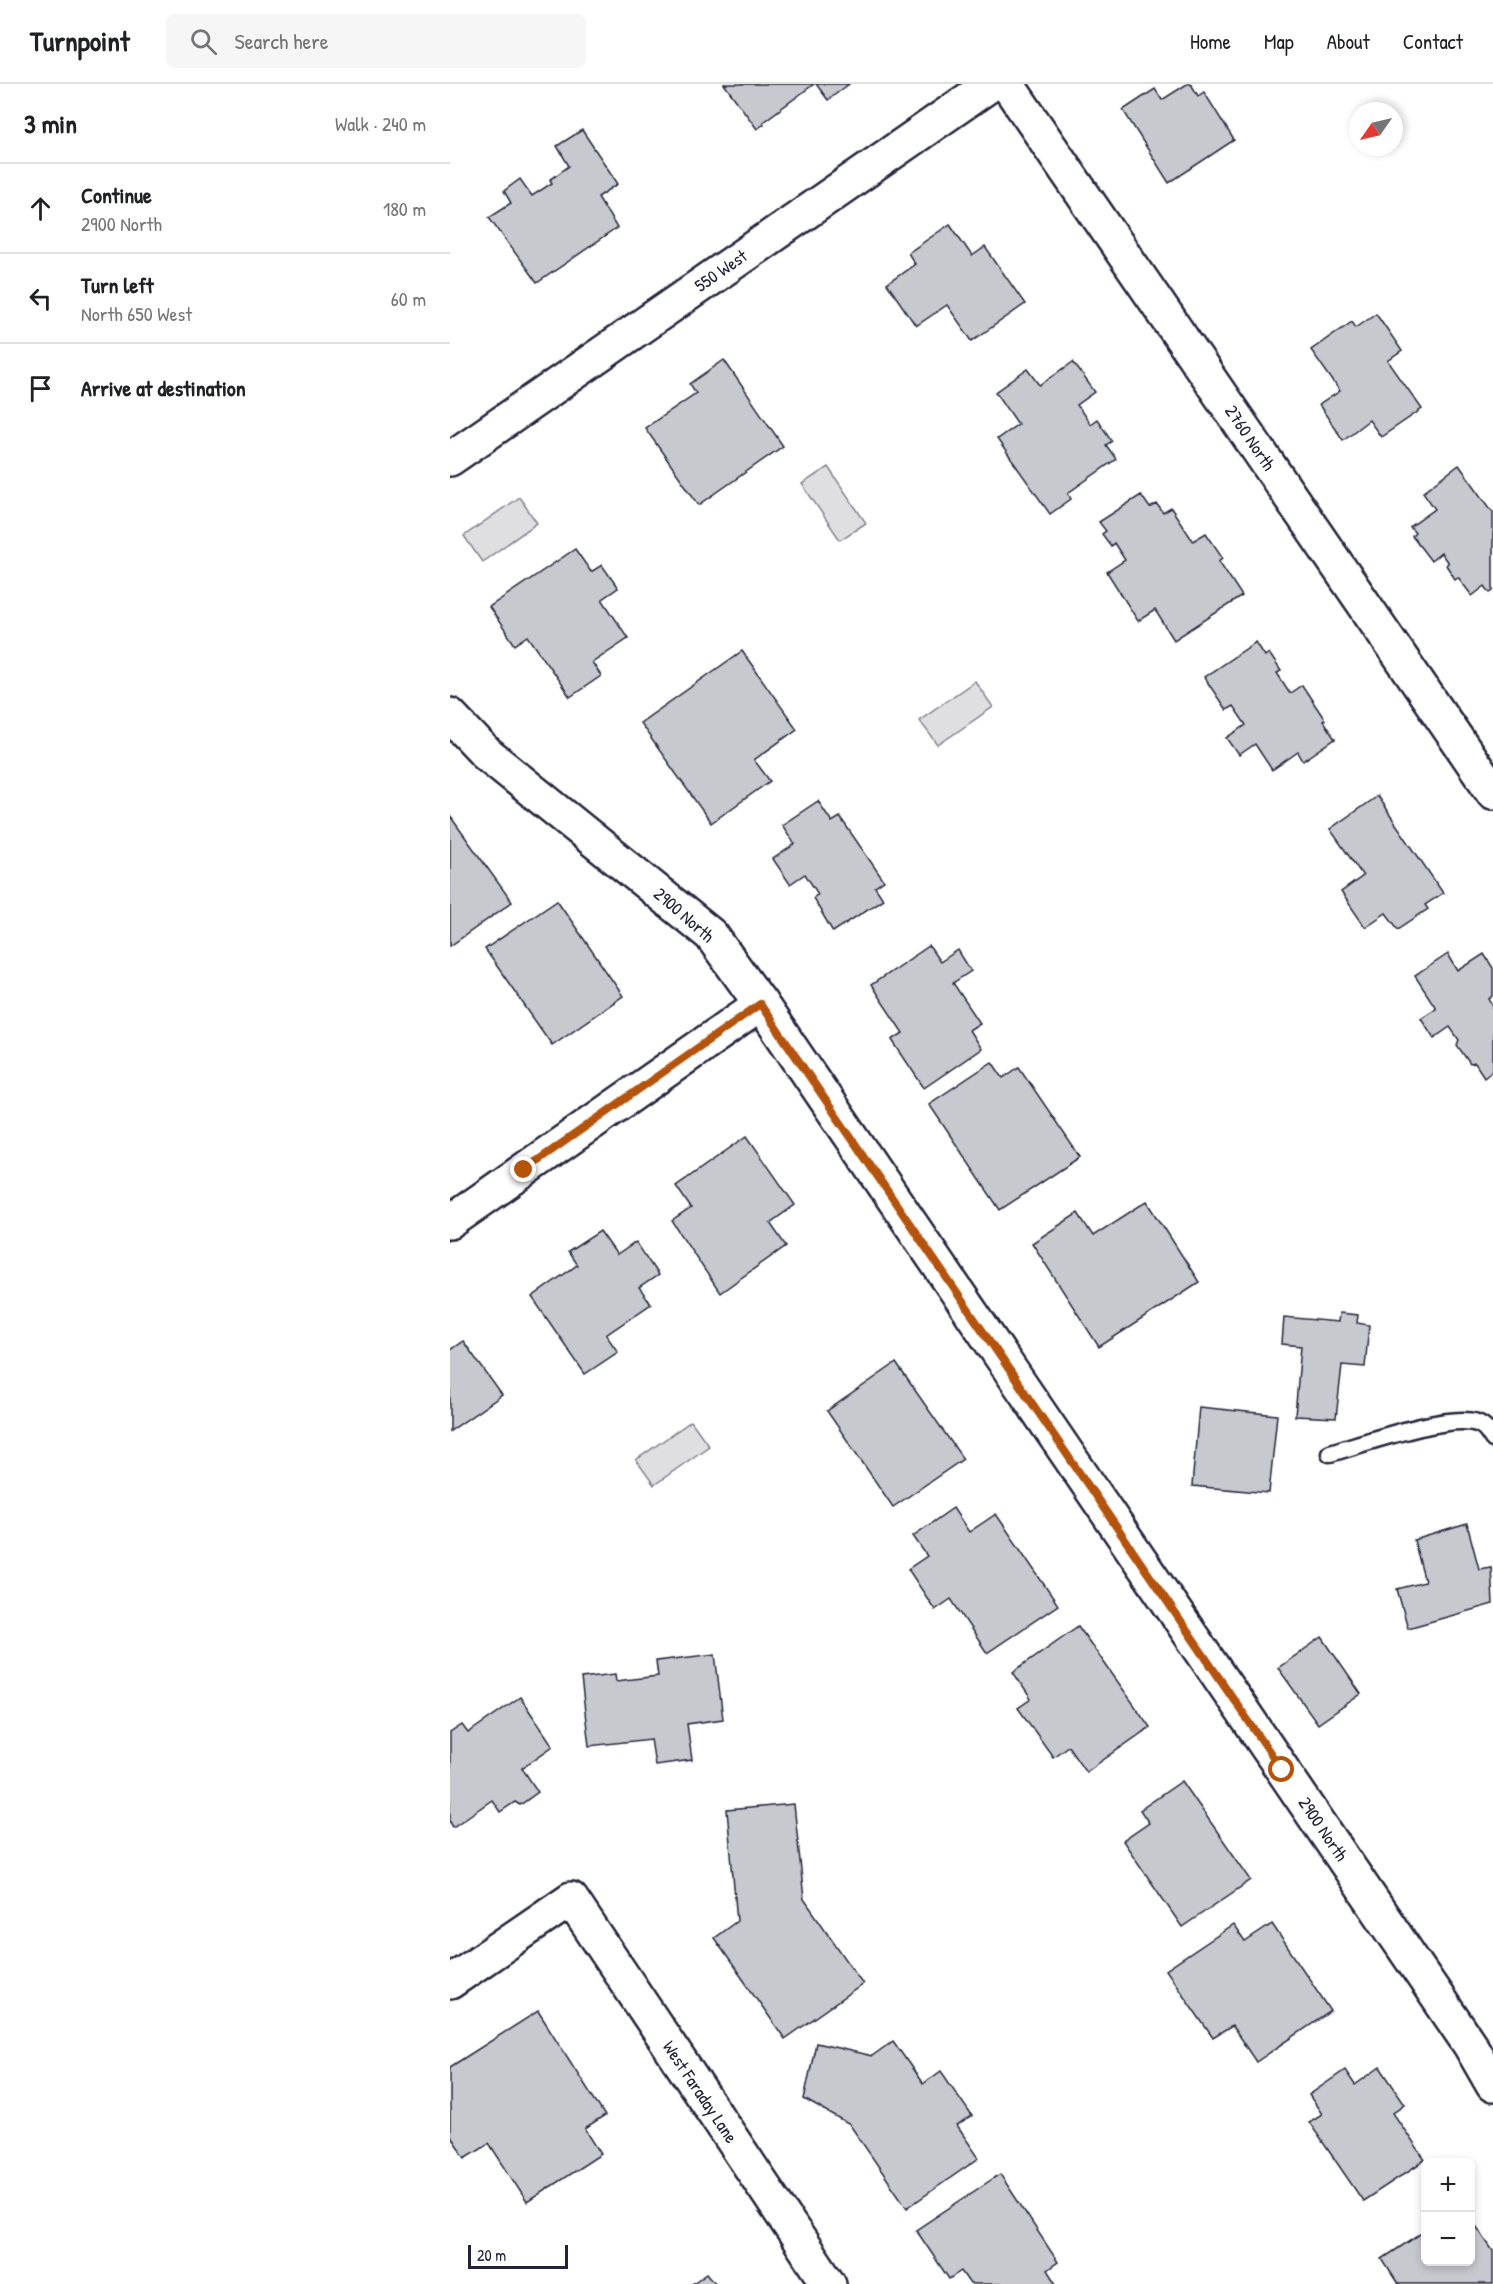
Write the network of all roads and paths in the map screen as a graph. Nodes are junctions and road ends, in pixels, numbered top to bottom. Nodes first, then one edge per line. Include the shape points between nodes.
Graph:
1 (991, 84) edge
2 (1007, 84) edge
3 (450, 459) edge
4 (450, 716) edge
5 (1493, 792) edge
6 (760, 1004) junction
7 (450, 1222) edge
8 (1493, 1439) edge
9 (1330, 1453) dead end
10 (450, 1982) edge
11 (1493, 2085) edge
12 (829, 2284) edge

1 - 3 street, 550 West
2 - 5 street, 2760 North
4 - 6 street, 2900 North via 487,754 711,935
6 - 7 street
6 - 11 street, 2900 North via 1470,2045
8 - 9 lane via 1485,1426 1474,1422 1443,1422
10 - 12 street, West Faraday Lane via 571,1899

